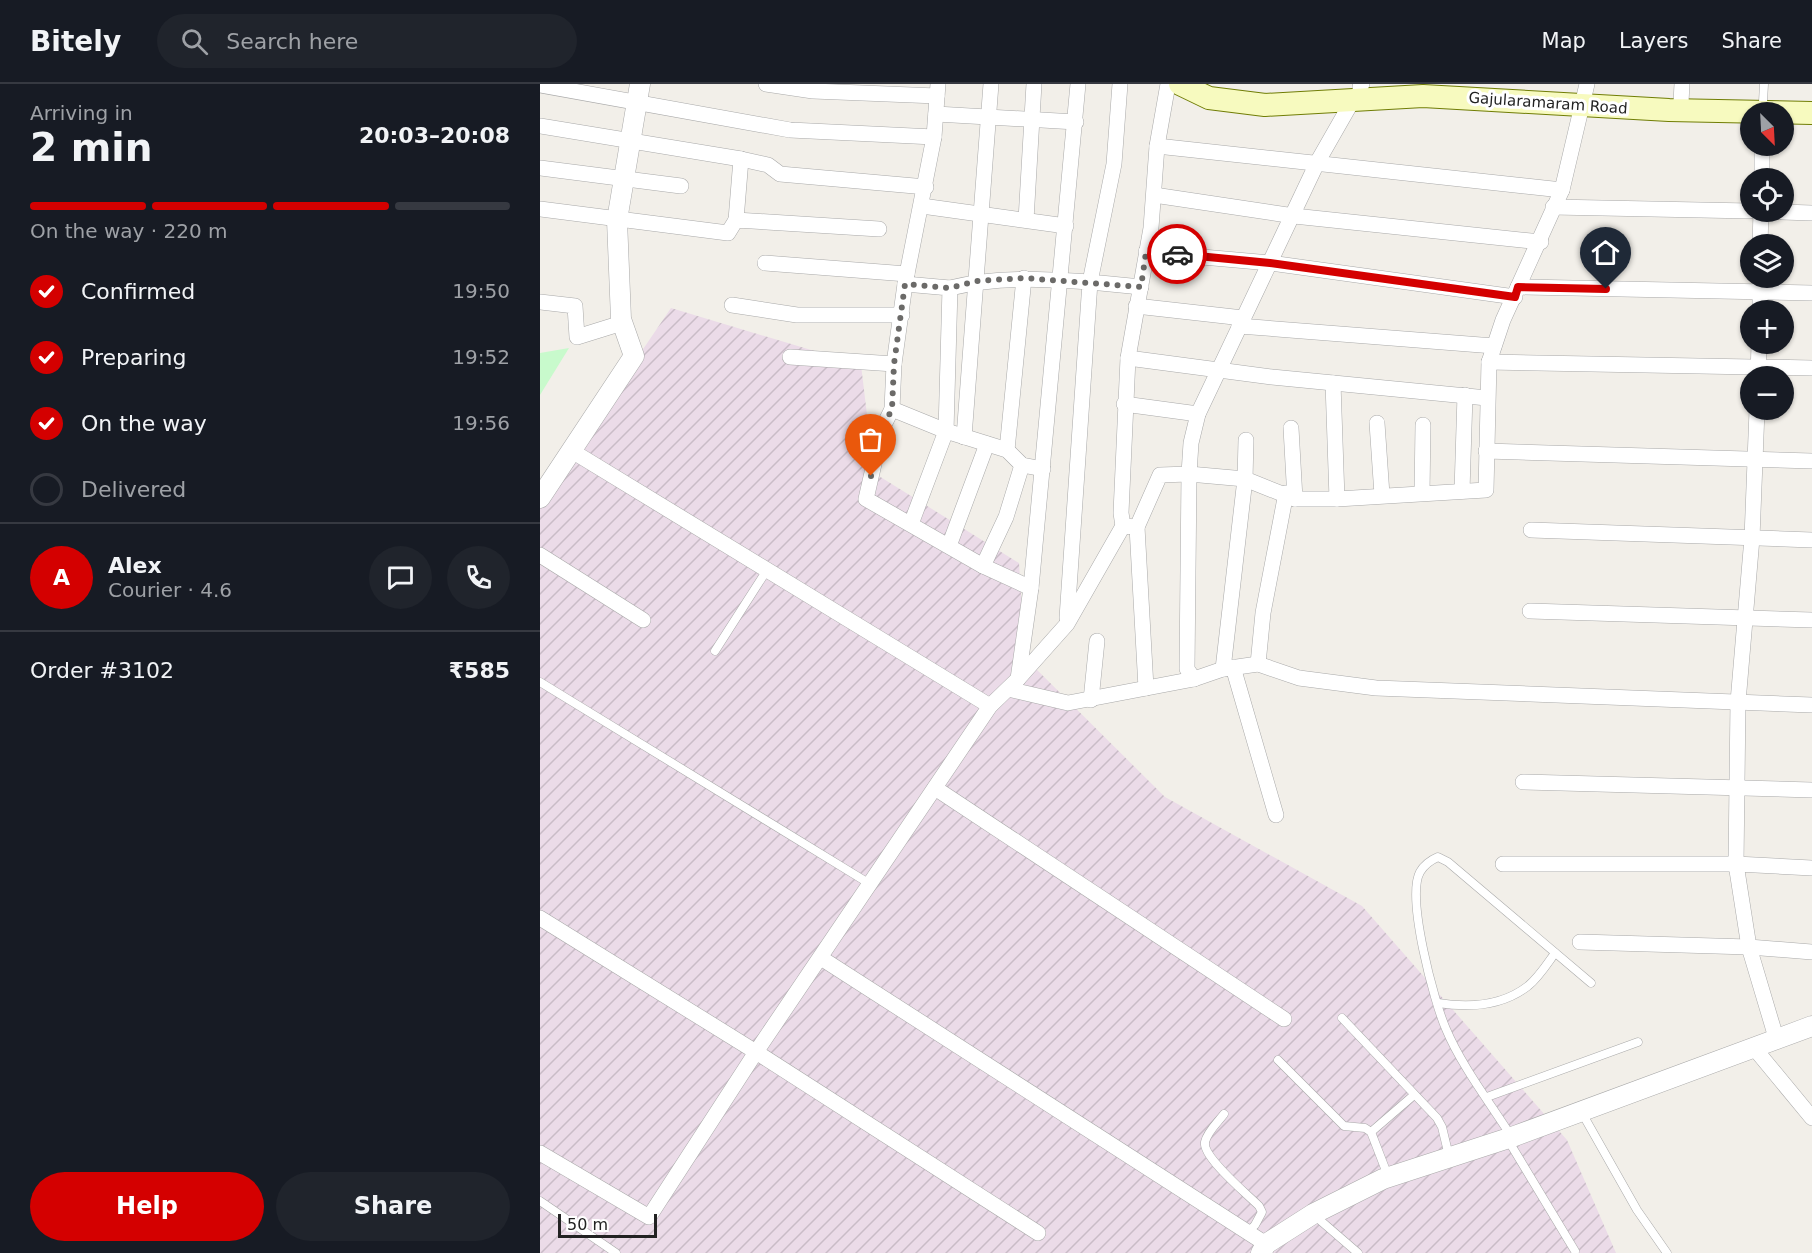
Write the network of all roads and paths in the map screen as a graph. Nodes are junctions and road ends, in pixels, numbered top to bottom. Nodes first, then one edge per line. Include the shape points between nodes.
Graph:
1 (766, 84) edge
2 (991, 84) edge
3 (1034, 84) edge
4 (1078, 84) edge
5 (1120, 84) edge
6 (1167, 84) edge
7 (1180, 84) edge
8 (1207, 84) edge
9 (540, 85) edge
10 (814, 87) edge
11 (938, 90) edge
12 (1358, 90) edge
13 (638, 93) edge
14 (1681, 93) edge
15 (1585, 95) edge
16 (1763, 102) edge
17 (1794, 103) edge
18 (1812, 104) edge
19 (1794, 109) edge
20 (1812, 113) edge
21 (936, 114) junction
22 (988, 117) junction
23 (1033, 120) junction
24 (1076, 122) junction
25 (540, 126) edge
26 (934, 137) junction
27 (630, 140) junction
28 (1157, 146) junction
29 (741, 159) junction
30 (1318, 161) junction
31 (540, 168) edge
32 (623, 178) junction
33 (681, 186) dead end
34 (926, 187) junction
35 (1562, 190) junction
36 (1154, 195) junction
37 (922, 206) junction
38 (1553, 207) junction
39 (540, 209) edge
40 (1740, 211) edge
41 (1794, 212) edge
42 (981, 213) junction
43 (1812, 213) edge
44 (1294, 216) junction
45 (617, 220) junction
46 (736, 220) junction
47 (1026, 220) junction
48 (1066, 226) junction
49 (879, 229) dead end
50 (1541, 242) junction
51 (1146, 252) junction
52 (765, 262) dead end
53 (1270, 263) junction
54 (1024, 278) junction
55 (906, 279) junction
56 (1061, 280) junction
57 (977, 281) junction
58 (1090, 282) junction
59 (1740, 286) edge
60 (1141, 287) junction
61 (950, 288) junction
62 (1780, 288) edge
63 (1517, 292) junction
64 (1812, 293) edge
65 (540, 302) edge
66 (732, 305) dead end
67 (1136, 306) junction
68 (902, 315) junction
69 (1241, 322) junction
70 (622, 323) junction
71 (1494, 346) junction
72 (790, 357) dead end
73 (1128, 358) junction
74 (1489, 362) junction
75 (894, 364) junction
76 (1812, 368) edge
77 (1218, 369) junction
78 (1794, 369) edge
79 (1740, 370) edge
80 (1333, 382) junction
81 (1465, 395) junction
82 (1487, 398) junction
83 (1124, 404) junction
84 (892, 409) junction
85 (1198, 414) junction
86 (1756, 420) edge
87 (1377, 423) dead end
88 (1423, 425) dead end
89 (1291, 428) dead end
90 (946, 431) junction
91 (964, 437) junction
92 (1246, 440) dead end
93 (987, 444) junction
94 (1007, 450) junction
95 (572, 451) junction
96 (1486, 451) junction
97 (1754, 459) junction
98 (1812, 461) edge
99 (1022, 465) junction
100 (1043, 469) junction
101 (1189, 474) junction
102 (1245, 479) junction
103 (1462, 491) junction
104 (1422, 493) junction
105 (1382, 495) junction
106 (1291, 496) junction
107 (540, 498) edge
108 (1337, 500) junction
109 (910, 524) junction
110 (1130, 526) junction
111 (1531, 530) dead end
112 (1752, 538) junction
113 (1812, 540) edge
114 (949, 546) junction
115 (540, 555) edge
116 (983, 566) junction
117 (767, 570) junction
118 (1031, 588) junction
119 (1530, 611) dead end
120 (1746, 618) junction
121 (643, 620) dead end
122 (1812, 620) edge
123 (1067, 624) junction
124 (1097, 641) dead end
125 (715, 651) dead end
126 (1258, 664) junction
127 (1228, 668) junction
128 (1194, 679) junction
129 (540, 682) edge
130 (1013, 684) junction
131 (1146, 688) junction
132 (1091, 700) junction
133 (1738, 702) junction
134 (1812, 705) edge
135 (990, 706) junction
136 (1522, 782) dead end
137 (1736, 787) junction
138 (934, 788) junction
139 (1812, 790) edge
140 (1276, 815) dead end
141 (1503, 864) dead end
142 (1736, 864) junction
143 (1812, 868) edge
144 (870, 884) junction
145 (540, 918) edge
146 (1580, 942) dead end
147 (1749, 947) junction
148 (1812, 952) edge
149 (1556, 953) junction
150 (821, 958) junction
151 (1591, 983) dead end
152 (1438, 1003) junction
153 (1341, 1018) dead end
154 (1284, 1019) dead end
155 (1810, 1031) edge
156 (1777, 1041) junction
157 (1638, 1042) dead end
158 (1755, 1049) junction
159 (756, 1052) junction
160 (1278, 1060) dead end
161 (1414, 1095) junction
162 (1487, 1097) junction
163 (1581, 1112) junction
164 (1224, 1114) dead end
165 (1811, 1117) edge
166 (1371, 1132) junction
167 (1510, 1138) junction
168 (540, 1153) edge
169 (1449, 1158) junction
170 (1388, 1178) junction
171 (540, 1201) edge
172 (1313, 1215) junction
173 (1248, 1232) junction
174 (1038, 1233) dead end
175 (1263, 1248) edge
176 (1575, 1251) dead end
177 (616, 1253) edge
178 (1358, 1253) edge
179 (1667, 1253) edge

1 - 10 street
2 - 22 street
3 - 23 street
4 - 24 street
5 - 58 street via 1114,164
6 - 28 street
7 - 12 main road, Gajularamaram Road via 1209,98 1265,105
8 - 12 main road, Gajularamaram Road via 1257,94
9 - 13 street
10 - 11 street
11 - 21 street
12 - 15 main road, Gajularamaram Road via 1423,96
12 - 30 street
13 - 26 street via 790,130
13 - 27 street
14 - 15 main road, Gajularamaram Road
14 - 16 main road, Gajularamaram Road
15 - 16 main road, Gajularamaram Road
15 - 35 street
17 - 18 main road, Gajularamaram Road
19 - 20 main road, Gajularamaram Road
21 - 22 street
21 - 26 street
22 - 23 street
22 - 42 street
23 - 24 street
23 - 47 street
24 - 48 street
25 - 27 street
26 - 34 street
27 - 29 street
27 - 32 street
28 - 30 street
28 - 36 street
29 - 34 street via 768,165 780,174
29 - 46 street
30 - 35 street
30 - 44 street
31 - 32 street
32 - 33 street
32 - 45 street
34 - 37 street
35 - 38 street
36 - 44 street
36 - 51 street
37 - 42 street
37 - 55 street
38 - 40 street
38 - 50 street
39 - 45 street
41 - 43 street
42 - 47 street
42 - 57 street
44 - 50 street
44 - 53 street
45 - 46 street via 728,232
45 - 70 street
46 - 49 street
47 - 48 street
48 - 56 street
50 - 63 street
51 - 53 street
51 - 60 street
52 - 55 street
53 - 63 street
53 - 69 street
54 - 56 street
54 - 57 street
54 - 94 street
55 - 61 street
55 - 68 street
56 - 58 street
56 - 100 street
57 - 61 street
57 - 91 street
58 - 60 street
58 - 123 street
59 - 63 street
60 - 67 street
61 - 90 street
62 - 64 street
63 - 71 street
65 - 70 street via 574,306 577,337
66 - 68 street via 797,315
67 - 69 street
67 - 73 street
68 - 75 street
69 - 71 street
69 - 77 street
70 - 95 street via 634,356
71 - 74 street
72 - 75 street
73 - 77 street
73 - 83 street
74 - 79 street
74 - 82 street
75 - 84 street
76 - 78 street
77 - 80 street
77 - 85 street
80 - 81 street
80 - 108 street
81 - 82 street
81 - 103 street
82 - 96 street
83 - 85 street
83 - 110 street via 1121,513
84 - 90 street
84 - 109 street via 882,429 866,499
85 - 101 street
86 - 97 street
87 - 105 street
88 - 104 street
89 - 106 street
90 - 91 street
90 - 109 street
91 - 93 street
92 - 102 street
93 - 94 street
93 - 114 street
94 - 99 street
95 - 107 street
95 - 117 street
96 - 97 street
96 - 103 street via 1486,490
97 - 98 street
97 - 112 street
99 - 100 street
99 - 116 street via 1006,518
100 - 118 street
101 - 102 street
101 - 110 street via 1160,475
101 - 128 street via 1187,669
102 - 106 street
102 - 127 street
103 - 104 street
104 - 105 street
105 - 108 street
106 - 108 street
106 - 126 street via 1263,613
109 - 114 street
110 - 123 street
110 - 131 street
111 - 112 street
112 - 113 street
112 - 120 street
114 - 116 street
115 - 121 street
116 - 118 street
117 - 125 lane
117 - 135 street
118 - 130 street
119 - 120 street
120 - 122 street
120 - 133 street
123 - 130 street
124 - 132 street
126 - 127 street
126 - 133 street via 1299,678 1376,688
127 - 128 street
127 - 140 street
128 - 131 street
129 - 144 lane
130 - 132 street via 1068,703
130 - 135 street
131 - 132 street
133 - 134 street
133 - 137 street
135 - 138 street
136 - 137 street
137 - 139 street
137 - 142 street
138 - 144 street
138 - 154 street
141 - 142 street
142 - 143 street
142 - 147 street
144 - 150 street
145 - 159 street
146 - 147 street
147 - 148 street
147 - 156 street
149 - 151 lane
149 - 152 lane via 1528,986 1500,1000 1463,1007
149 - 152 lane via 1438,857 1419,872 1416,896 1418,926
150 - 159 street
150 - 173 street
152 - 162 lane via 1449,1036
153 - 161 lane
155 - 156 street
156 - 158 street
157 - 162 lane
158 - 163 street
158 - 165 street
159 - 168 street via 649,1217
159 - 174 street
160 - 166 lane via 1344,1126
161 - 166 lane
161 - 169 lane via 1441,1124
162 - 167 lane
163 - 167 street
163 - 179 lane via 1637,1210
164 - 173 lane via 1204,1145 1210,1158 1259,1206 1260,1218
166 - 170 lane
167 - 169 street
167 - 176 lane
169 - 170 street
170 - 172 street
171 - 177 lane
172 - 175 street
172 - 178 lane
173 - 175 street

